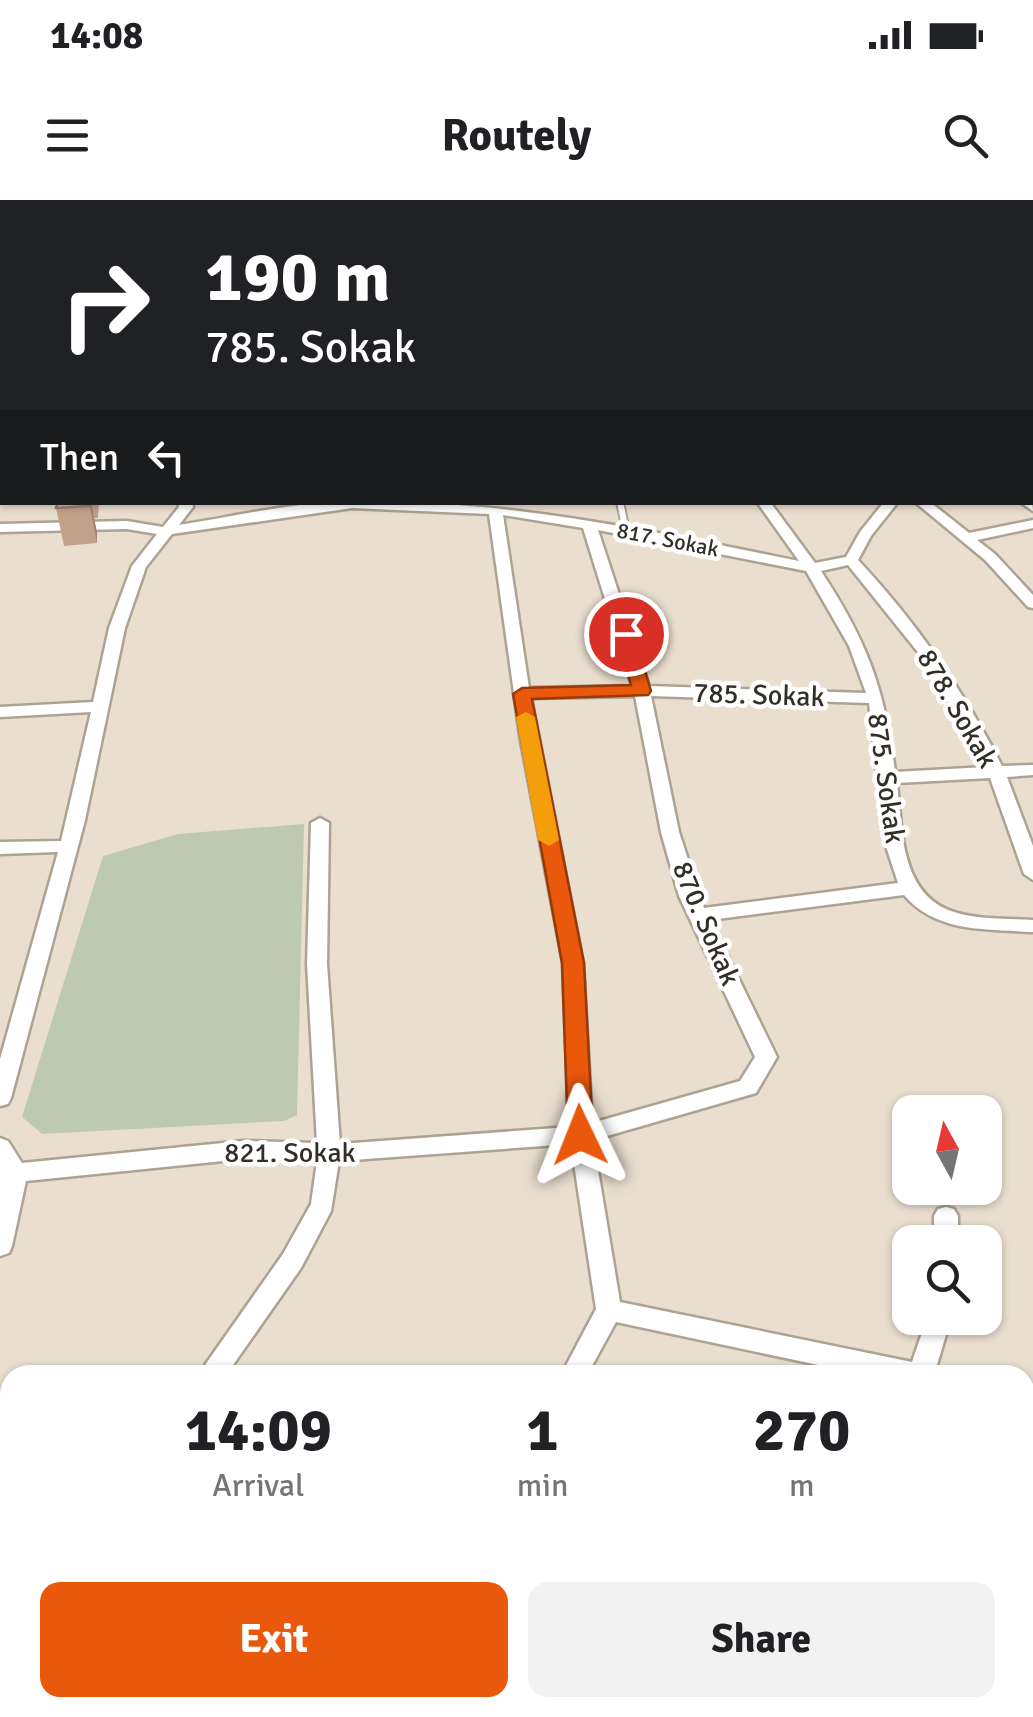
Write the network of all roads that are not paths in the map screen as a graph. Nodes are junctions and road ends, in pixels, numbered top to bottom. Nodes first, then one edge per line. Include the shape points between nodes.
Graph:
1 (186, 505) edge
2 (345, 505) edge
3 (376, 505) edge
4 (621, 505) edge
5 (765, 505) edge
6 (889, 505) edge
7 (925, 505) edge
8 (496, 510) junction
9 (590, 524) junction
10 (1033, 524) edge
11 (0, 528) edge
12 (626, 530) junction
13 (164, 531) junction
14 (967, 538) junction
15 (850, 560) junction
16 (814, 568) junction
17 (1033, 604) edge
18 (642, 691) junction
19 (522, 694) junction
20 (876, 698) junction
21 (100, 707) junction
22 (0, 712) edge
23 (1033, 770) edge
24 (997, 772) junction
25 (887, 778) junction
26 (320, 823) dead end
27 (69, 846) junction
28 (0, 848) edge
29 (1033, 874) edge
30 (910, 888) junction
31 (698, 914) junction
32 (1033, 926) edge
33 (0, 1098) edge
34 (580, 1135) junction
35 (0, 1147) edge
36 (328, 1152) junction
37 (8, 1172) edge
38 (946, 1216) dead end
39 (946, 1225) edge
40 (0, 1246) edge
41 (609, 1310) junction
42 (933, 1335) edge
43 (218, 1365) edge
44 (579, 1365) edge
45 (872, 1365) edge
46 (923, 1365) edge

1 - 13 street
2 - 13 street, 817. Sokak
3 - 8 street, 817. Sokak
4 - 12 lane
5 - 16 street, 875. Sokak
6 - 15 street
7 - 14 street
8 - 9 street, 817. Sokak
8 - 19 street
9 - 12 street, 817. Sokak
9 - 18 street, 870. Sokak
10 - 14 street
11 - 13 street, 817. Sokak
12 - 16 street, 817. Sokak
13 - 21 street via 139,566
14 - 17 street
15 - 16 street
15 - 24 street, 878. Sokak via 940,670
16 - 20 street, 875. Sokak
18 - 19 street, 785. Sokak
18 - 20 street, 785. Sokak
18 - 31 street, 870. Sokak via 670,832
19 - 34 street via 573,963
20 - 25 street, 875. Sokak
21 - 22 street
21 - 27 street
23 - 24 street
24 - 25 street
24 - 29 street, 878. Sokak
25 - 30 street, 875. Sokak via 891,837
26 - 36 street via 317,964
27 - 28 street
27 - 33 street
30 - 31 street
30 - 32 street via 922,904 952,918
31 - 34 street, 870. Sokak via 766,1057 748,1087
34 - 36 street, 821. Sokak
34 - 41 street
35 - 37 street
36 - 37 street, 821. Sokak via 243,1150
36 - 43 street via 323,1204 292,1261
37 - 40 street
38 - 39 street
41 - 44 street
41 - 45 street
42 - 46 street

